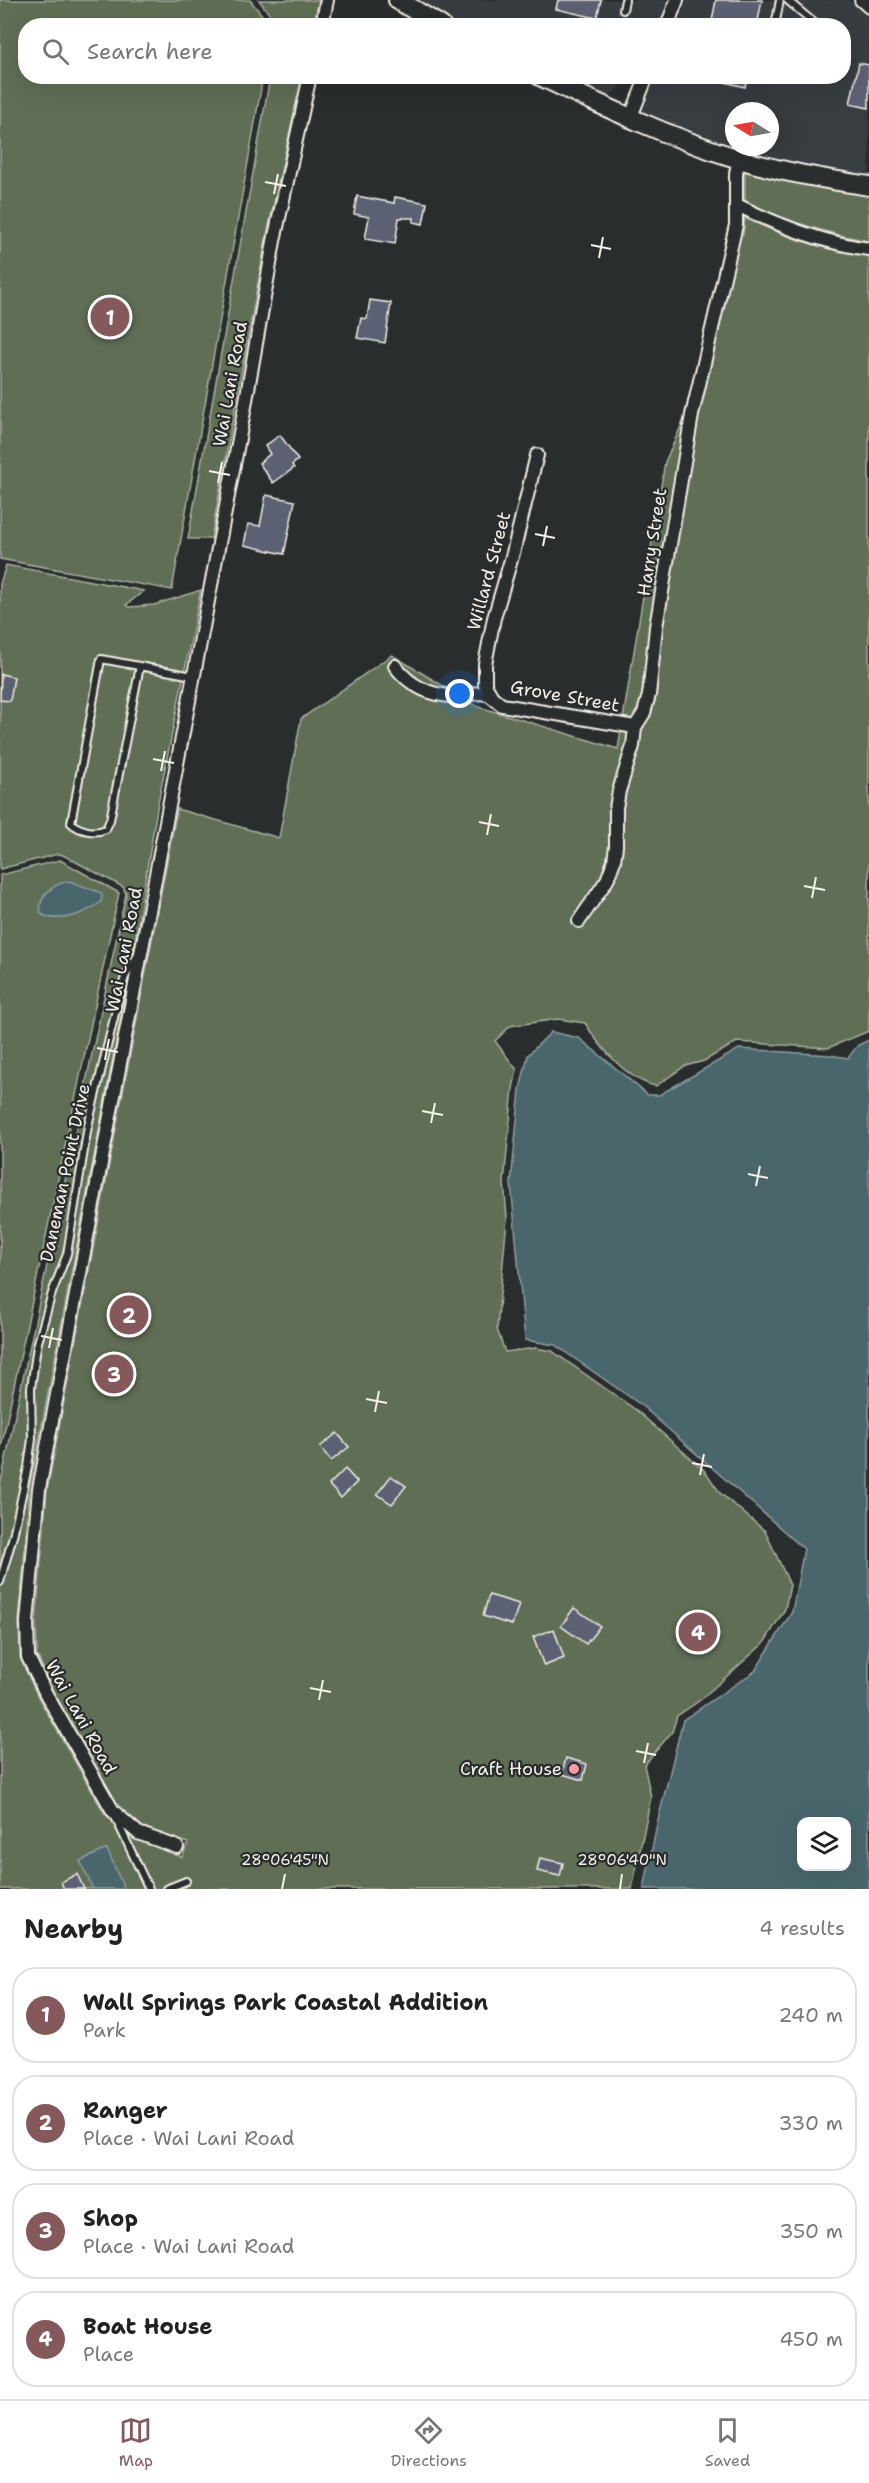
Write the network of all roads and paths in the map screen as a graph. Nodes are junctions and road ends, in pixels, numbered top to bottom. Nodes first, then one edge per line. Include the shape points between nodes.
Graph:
1 (327, 0) edge
2 (398, 0) edge
3 (625, 0) edge
4 (678, 0) edge
5 (780, 0) edge
6 (787, 0) edge
7 (861, 0) edge
8 (869, 7) edge
9 (623, 10) dead end
10 (324, 18) edge
11 (428, 18) edge
12 (670, 18) edge
13 (777, 18) edge
14 (808, 18) edge
15 (308, 84) edge
16 (557, 84) edge
17 (644, 84) edge
18 (630, 119) junction
19 (739, 159) junction
20 (869, 186) edge
21 (737, 205) junction
22 (869, 249) edge
23 (537, 455) dead end
24 (140, 666) junction
25 (395, 666) dead end
26 (193, 676) junction
27 (491, 695) junction
28 (634, 727) junction
29 (579, 921) dead end
30 (142, 950) junction
31 (0, 1582) edge
32 (113, 1811) junction
33 (177, 1847) dead end
34 (186, 1881) dead end
35 (149, 1889) edge
36 (166, 1889) edge

1 - 10 street
2 - 11 main road
3 - 9 lane
4 - 12 street
5 - 13 lane
6 - 14 lane
7 - 8 street
15 - 26 street, Wai Lani Road via 274,241
16 - 18 main road
17 - 18 street
18 - 19 main road
19 - 20 main road
19 - 21 street, Harry Street
21 - 22 street via 795,231
21 - 28 street, Harry Street via 734,239 692,415 656,627 649,695 644,713
23 - 27 street, Willard Street via 485,664 485,685
24 - 24 lane via 101,659 71,823 77,828 99,832 106,829 110,820
24 - 26 lane
25 - 27 street, Grove Street via 412,686 429,692
26 - 30 street, Wai Lani Road
27 - 28 street, Grove Street via 502,705
28 - 29 street, Harry Street via 633,746 616,808 614,861 607,880
30 - 31 lane, Daneman Point Drive via 118,997 88,1126 67,1254 37,1346 28,1467
30 - 32 street, Wai Lani Road via 39,1489 27,1622 28,1657
32 - 33 street, Wai Lani Road via 138,1833
32 - 35 lane
34 - 36 lane

